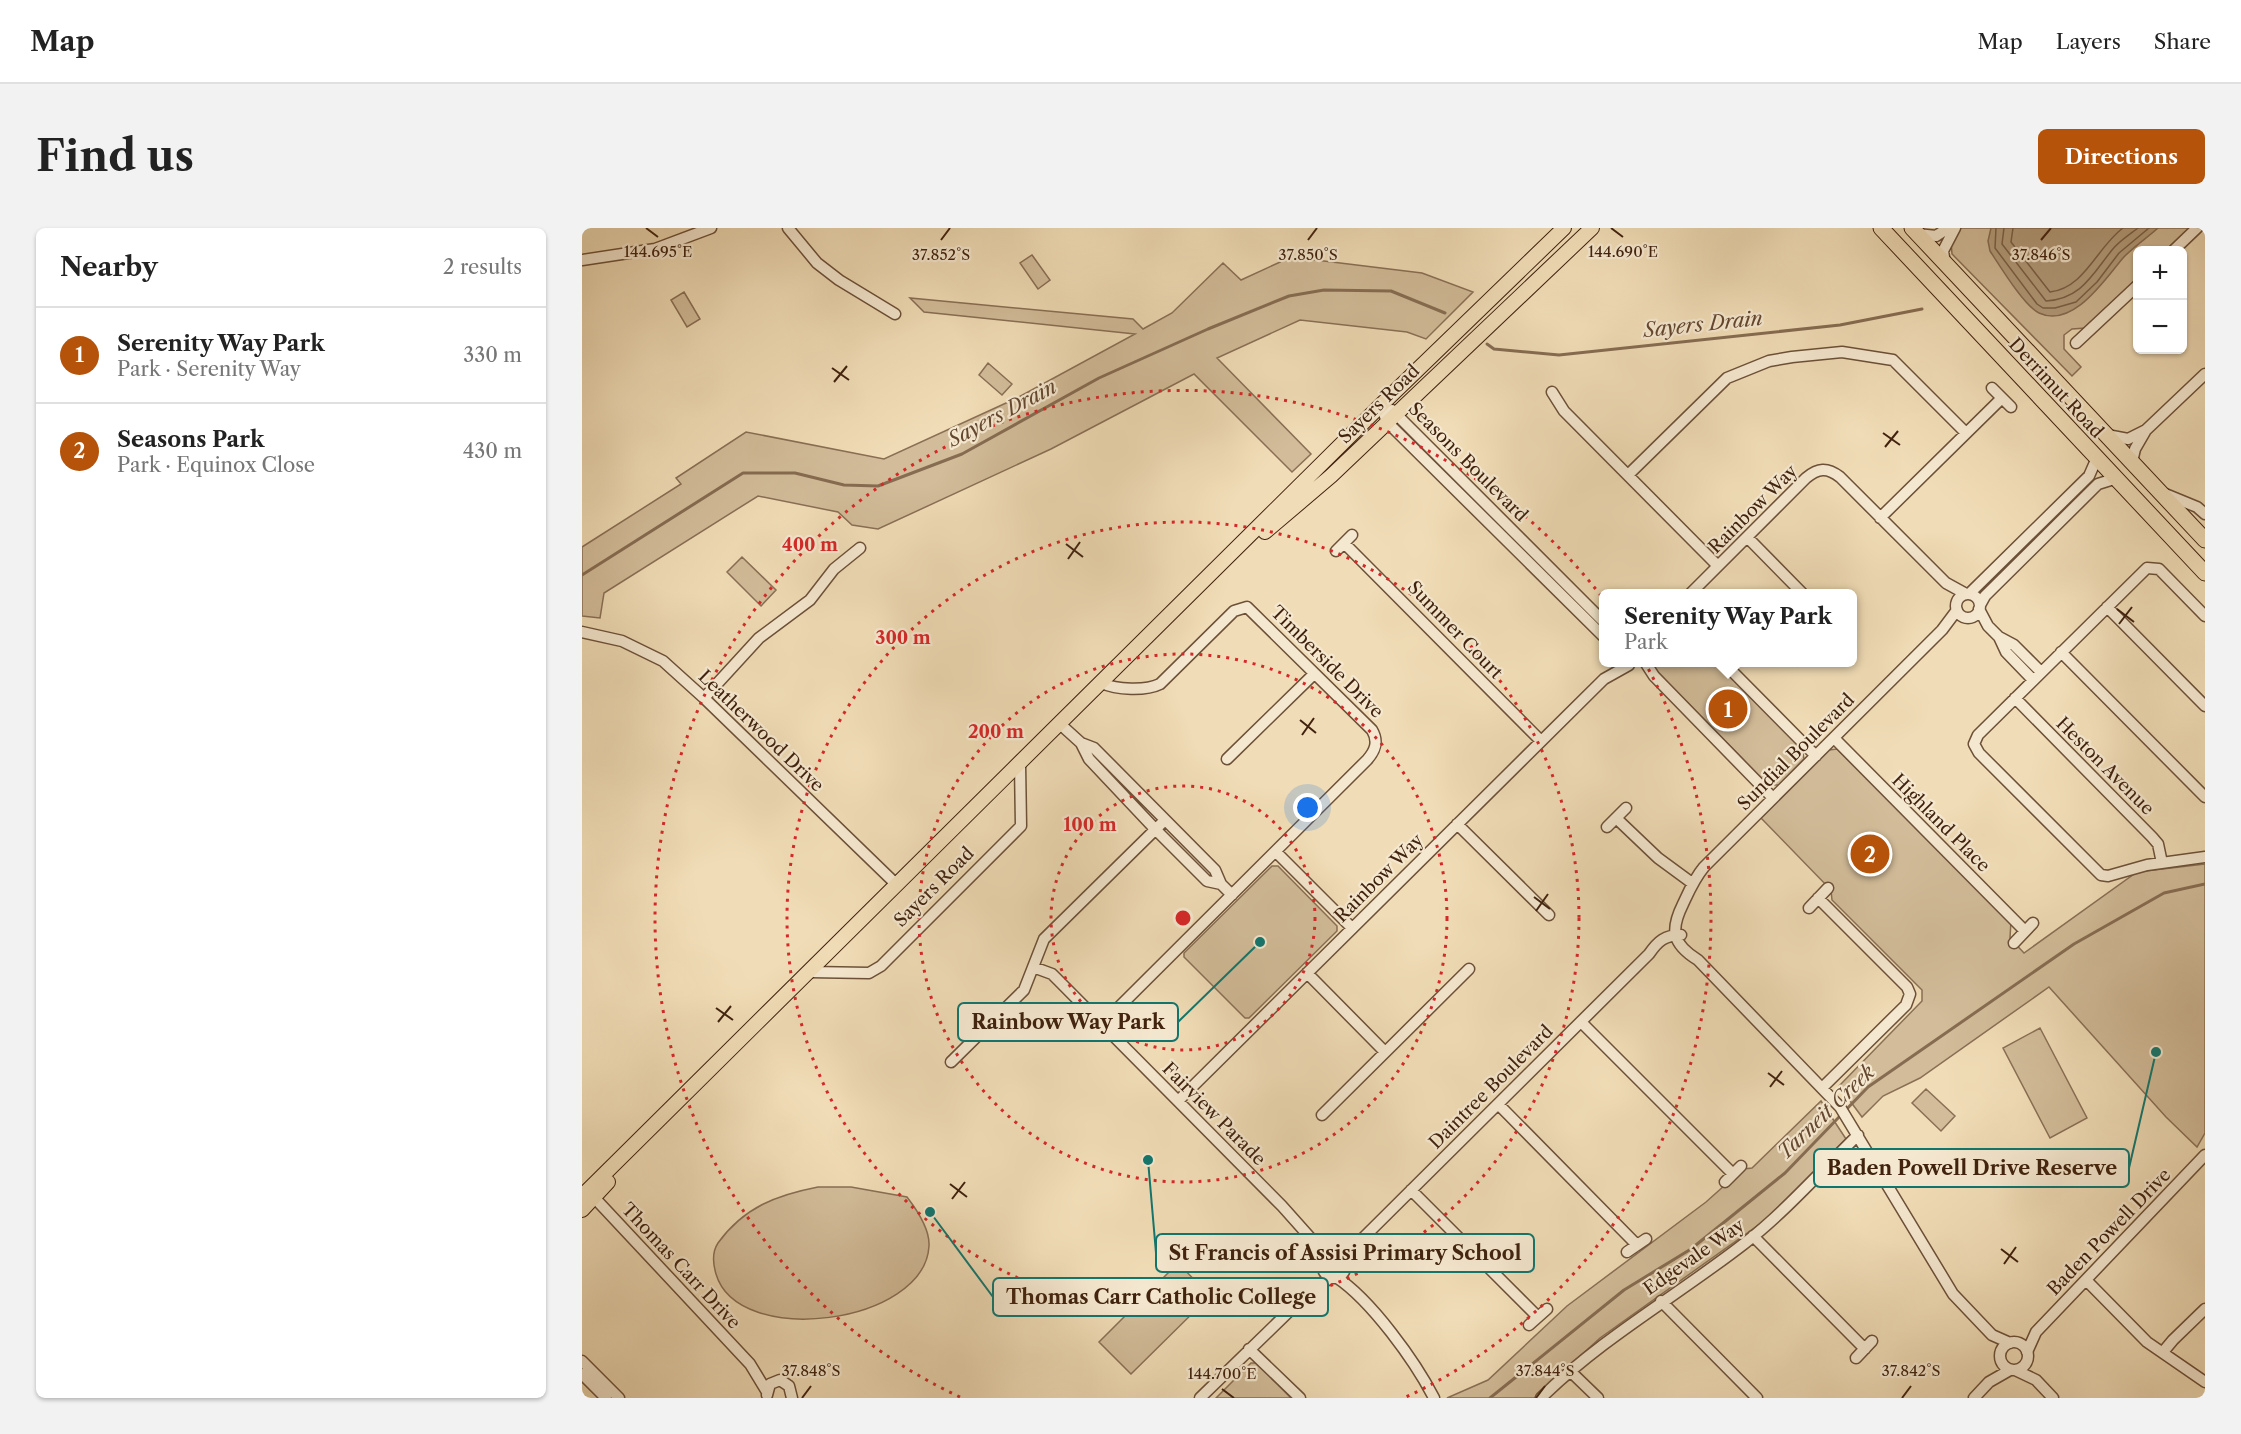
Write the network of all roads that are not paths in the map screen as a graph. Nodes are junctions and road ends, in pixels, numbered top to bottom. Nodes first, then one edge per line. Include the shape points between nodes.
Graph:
1 (711, 228) edge
2 (788, 228) edge
3 (1564, 228) edge
4 (1881, 228) edge
5 (1948, 228) edge
6 (1955, 228) edge
7 (2197, 228) edge
8 (1586, 230) edge
9 (1914, 231) edge
10 (2178, 246) edge
11 (582, 260) edge
12 (1945, 263) junction
13 (2133, 290) edge
14 (895, 314) dead end
15 (2076, 343) dead end
16 (2205, 374) edge
17 (1992, 388) dead end
18 (1551, 392) dead end
19 (2002, 398) junction
20 (1381, 405) junction
21 (2011, 407) dead end
22 (1392, 417) junction
23 (2146, 430) junction
24 (1966, 433) junction
25 (2106, 435) junction
26 (2096, 460) junction
27 (2132, 462) junction
28 (1628, 475) junction
29 (2114, 479) junction
30 (2160, 492) junction
31 (2205, 514) edge
32 (1880, 518) junction
33 (1747, 537) junction
34 (2205, 540) edge
35 (1344, 543) dead end
36 (860, 548) dead end
37 (1718, 566) junction
38 (2205, 573) edge
39 (1946, 583) junction
40 (1695, 589) edge
41 (1798, 589) edge
42 (1968, 594) junction
43 (1186, 600) junction
44 (1980, 607) junction
45 (2107, 607) junction
46 (1962, 612) junction
47 (2205, 616) edge
48 (1599, 617) edge
49 (1989, 626) junction
50 (582, 632) edge
51 (1599, 632) edge
52 (2061, 652) junction
53 (1612, 667) edge
54 (1625, 667) edge
55 (1636, 667) edge
56 (1648, 667) edge
57 (1727, 667) edge
58 (1314, 674) junction
59 (1654, 676) junction
60 (2037, 676) junction
61 (1604, 679) junction
62 (1102, 683) junction
63 (704, 698) junction
64 (2015, 698) junction
65 (2205, 706) edge
66 (1060, 724) junction
67 (1834, 738) junction
68 (1541, 741) junction
69 (1081, 743) junction
70 (1816, 756) junction
71 (1227, 759) dead end
72 (1020, 764) junction
73 (2205, 797) edge
74 (1773, 798) junction
75 (1626, 808) dead end
76 (1616, 818) junction
77 (1165, 820) junction
78 (1457, 824) junction
79 (1607, 827) dead end
80 (1155, 830) junction
81 (1276, 852) junction
82 (2205, 857) edge
83 (2162, 863) junction
84 (1692, 883) junction
85 (1221, 884) junction
86 (897, 885) junction
87 (1828, 888) dead end
88 (1232, 895) junction
89 (1818, 898) junction
90 (1809, 908) dead end
91 (1549, 915) dead end
92 (1352, 928) junction
93 (1677, 936) junction
94 (2014, 943) dead end
95 (1033, 967) junction
96 (1469, 969) dead end
97 (810, 972) junction
98 (1307, 972) junction
99 (1581, 1022) junction
100 (1102, 1024) junction
101 (1385, 1052) junction
102 (951, 1062) dead end
103 (1823, 1087) junction
104 (1178, 1101) junction
105 (1498, 1104) junction
106 (1322, 1115) dead end
107 (1858, 1135) junction
108 (2205, 1155) edge
109 (1741, 1166) dead end
110 (1411, 1190) junction
111 (588, 1194) edge
112 (582, 1210) edge
113 (1753, 1236) junction
114 (1315, 1243) junction
115 (1356, 1245) junction
116 (1627, 1252) dead end
117 (1336, 1256) junction
118 (1324, 1265) junction
119 (1340, 1273) junction
120 (2086, 1280) junction
121 (1310, 1291) junction
122 (1661, 1301) junction
123 (2205, 1309) edge
124 (1547, 1310) dead end
125 (2036, 1332) junction
126 (1992, 1335) junction
127 (2013, 1343) junction
128 (1249, 1349) junction
129 (2163, 1352) junction
130 (2001, 1357) junction
131 (2027, 1357) junction
132 (1856, 1358) dead end
133 (582, 1361) edge
134 (750, 1364) junction
135 (1569, 1370) junction
136 (2012, 1370) junction
137 (582, 1374) edge
138 (777, 1380) junction
139 (2036, 1380) junction
140 (1989, 1382) junction
141 (2205, 1382) edge
142 (766, 1395) edge
143 (790, 1396) edge
144 (606, 1398) edge
145 (619, 1398) edge
146 (1200, 1398) edge
147 (1300, 1398) edge
148 (1434, 1398) edge
149 (1541, 1398) edge
150 (1598, 1398) edge
151 (1757, 1398) edge
152 (1974, 1398) edge
153 (2053, 1398) edge

1 - 11 street via 655,249
2 - 14 street via 817,263
3 - 20 main road, Sayers Road
4 - 26 highway, Derrimut Road
5 - 9 street via 1936,236
6 - 12 street via 1943,251
7 - 10 street
8 - 22 main road, Sayers Road
9 - 12 highway, Derrimut Road
12 - 25 highway, Derrimut Road
13 - 15 street
16 - 23 street
17 - 19 street
18 - 28 street via 1564,411
19 - 21 street
19 - 24 street
20 - 22 street, Seasons Boulevard
20 - 43 main road, Sayers Road
22 - 43 main road, Sayers Road via 1331,476
22 - 48 street, Seasons Boulevard
22 - 51 street, Seasons Boulevard
23 - 25 street via 2128,439
23 - 27 street
24 - 28 street via 1893,360 1849,352 1792,357 1768,361 1727,378
24 - 32 street
25 - 27 highway, Derrimut Road
26 - 29 highway, Derrimut Road
26 - 42 street via 2089,476
27 - 30 highway, Derrimut Road
28 - 37 street
29 - 38 highway, Derrimut Road
29 - 44 street via 2098,484 1985,596
30 - 31 street
30 - 34 highway, Derrimut Road
32 - 33 street, Rainbow Way via 1836,474 1819,470
32 - 39 street, Rainbow Way
33 - 37 street, Rainbow Way
33 - 41 street
35 - 68 street, Summer Court
36 - 63 street via 834,570 810,600 759,638
37 - 40 street, Rainbow Way
39 - 42 street, Rainbow Way
39 - 46 street, Rainbow Way
42 - 44 street, Rainbow Way via 1978,599
42 - 46 street via 1959,598
43 - 62 main road, Sayers Road
44 - 46 street
44 - 49 street
45 - 47 street via 2153,567
45 - 52 street
45 - 65 street
46 - 49 street
46 - 67 street, Sundial Boulevard
49 - 60 street
50 - 63 street, Leatherwood Drive via 622,641 663,661
52 - 60 street
52 - 73 street
53 - 61 street, Rainbow Way
54 - 61 street, Rainbow Way
55 - 59 street
56 - 59 street
57 - 70 street
58 - 62 street, Timberside Drive via 1254,611 1242,607 1160,684 1146,688 1110,687
58 - 71 street
58 - 81 street, Timberside Drive via 1372,730 1376,743 1367,760
59 - 74 street
60 - 64 street
61 - 68 street, Rainbow Way
62 - 66 main road, Sayers Road
63 - 86 street, Leatherwood Drive
64 - 83 street, Heston Avenue via 2152,837 2158,844
64 - 83 street via 1978,735 1975,747 2101,875
66 - 69 street
66 - 72 main road, Sayers Road
67 - 70 street, Sundial Boulevard
67 - 94 street, Highland Place via 2029,927
68 - 78 street, Rainbow Way
69 - 77 street via 1094,748
69 - 80 street via 1089,759
70 - 74 street, Sundial Boulevard
72 - 86 main road, Sayers Road
72 - 97 street, Sayers Road via 1021,826 881,966 869,973
74 - 84 street, Sundial Boulevard
75 - 76 street
76 - 79 street
76 - 84 street via 1658,858
77 - 80 street
77 - 85 street via 1215,870
78 - 91 street
78 - 92 street, Rainbow Way
80 - 85 street via 1207,880
80 - 95 street via 1044,939
81 - 88 street
81 - 92 street
82 - 83 street
84 - 93 street, Sundial Boulevard
85 - 88 street
86 - 97 main road, Sayers Road
87 - 89 street
88 - 100 street
89 - 90 street
89 - 103 street via 1910,994 1903,1008
92 - 98 street, Rainbow Way
93 - 99 street, Daintree Boulevard via 1660,940
93 - 103 street
95 - 100 street, Fairview Parade via 1052,974
95 - 102 street via 1024,990
96 - 101 street
97 - 111 main road, Sayers Road
98 - 101 street
98 - 104 street, Rainbow Way
99 - 105 street, Daintree Boulevard
99 - 109 street via 1729,1178
100 - 104 street, Fairview Parade
101 - 106 street
103 - 107 street
104 - 114 street, Fairview Parade
105 - 110 street, Daintree Boulevard
105 - 116 street via 1641,1242
107 - 113 street, Edgevale Way
107 - 126 street via 1947,1286
108 - 120 street, Baden Powell Drive
110 - 115 street, Daintree Boulevard
110 - 124 street via 1534,1321
111 - 112 main road, Sayers Road
111 - 134 street, Thomas Carr Drive
113 - 122 street, Edgevale Way
113 - 132 street via 1868,1345
114 - 117 street, Fairview Parade
114 - 118 street, Fairview Parade
115 - 117 street, Daintree Boulevard
115 - 119 street, Daintree Boulevard
117 - 118 street, Daintree Boulevard
117 - 119 street, Fairview Parade via 1343,1259
118 - 119 street
118 - 121 street, Daintree Boulevard
119 - 121 street, Daintree Boulevard
119 - 148 street via 1421,1372
120 - 125 street, Baden Powell Drive
120 - 129 street via 2141,1336
121 - 128 street, Daintree Boulevard
122 - 135 street, Edgevale Way
122 - 151 street
123 - 129 street
125 - 127 street, Baden Powell Drive
125 - 131 street, Baden Powell Drive
126 - 127 street
126 - 130 street
127 - 130 street, Baden Powell Drive
127 - 131 street
128 - 146 street, Daintree Boulevard
128 - 147 street
129 - 141 street
130 - 136 street
130 - 140 street
131 - 136 street via 2022,1368
131 - 139 street
133 - 145 street
134 - 138 street, Thomas Carr Drive
134 - 142 street, Thomas Carr Drive
135 - 149 street, Edgevale Way
135 - 150 street
136 - 139 street
136 - 140 street
137 - 144 street
138 - 142 street via 770,1384
138 - 143 street, Thomas Carr Drive via 786,1383
139 - 153 street
140 - 152 street

